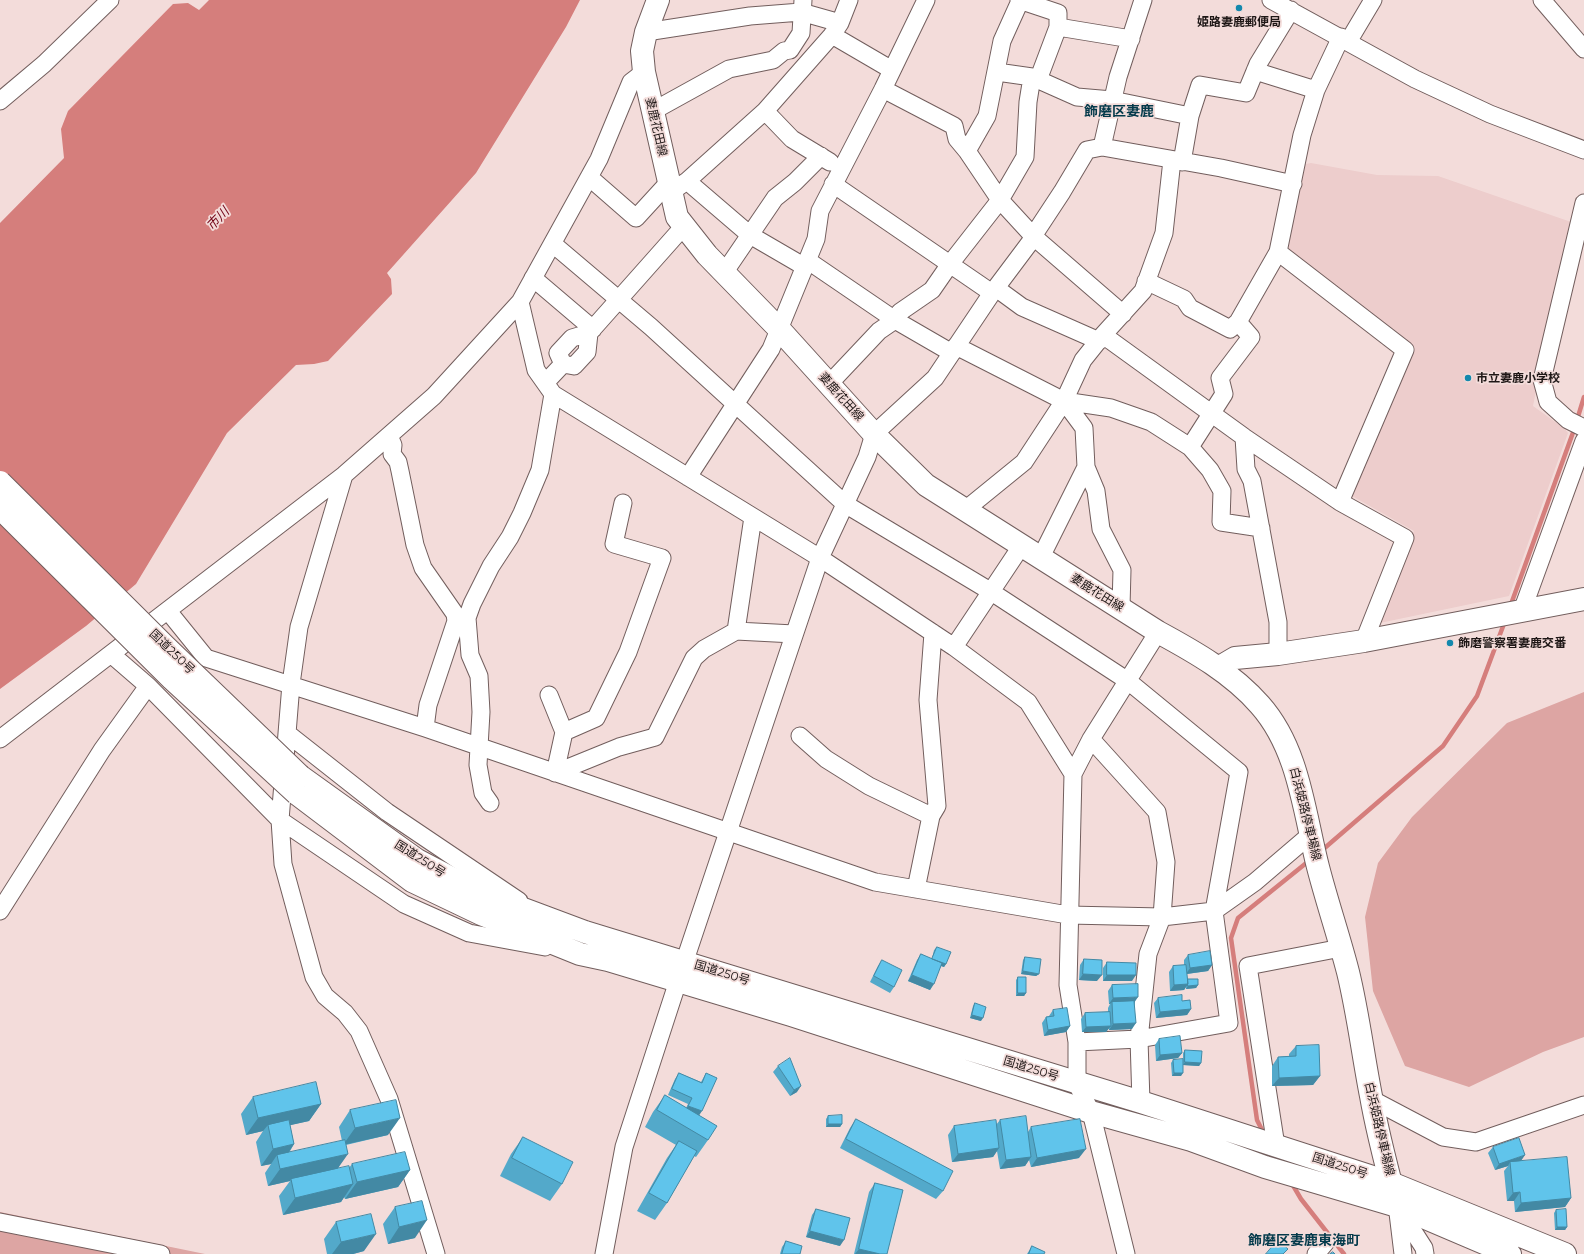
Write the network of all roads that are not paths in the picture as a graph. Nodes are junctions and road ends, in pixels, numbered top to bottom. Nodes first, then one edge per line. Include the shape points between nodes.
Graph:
1 (110, 0) edge
2 (658, 0) edge
3 (849, 0) edge
4 (926, 0) edge
5 (1020, 0) edge
6 (1143, 0) edge
7 (1271, 0) edge
8 (1373, 0) edge
9 (1551, 4) edge
10 (802, 6) edge
11 (1290, 10) junction
12 (1058, 27) junction
13 (836, 29) junction
14 (646, 32) junction
15 (1131, 39) junction
16 (1344, 40) junction
17 (1584, 49) edge
18 (784, 51) junction
19 (802, 69) junction
20 (892, 70) junction
21 (1255, 71) junction
22 (644, 72) junction
23 (997, 72) junction
24 (1035, 79) junction
25 (883, 89) junction
26 (1316, 90) junction
27 (1112, 100) junction
28 (0, 101) edge
29 (653, 111) junction
30 (765, 111) junction
31 (1190, 116) junction
32 (1102, 147) junction
33 (1584, 150) edge
34 (967, 151) junction
35 (821, 156) junction
36 (1177, 161) junction
37 (841, 169) junction
38 (589, 178) junction
39 (833, 184) junction
40 (1293, 184) junction
41 (676, 185) junction
42 (1000, 200) junction
43 (1584, 203) edge
44 (684, 226) junction
45 (750, 235) junction
46 (1034, 237) junction
47 (553, 244) junction
48 (1278, 252) junction
49 (806, 264) junction
50 (950, 264) junction
51 (724, 273) junction
52 (533, 278) junction
53 (1146, 281) junction
54 (994, 290) junction
55 (619, 300) junction
56 (520, 302) junction
57 (1123, 314) junction
58 (895, 320) junction
59 (1238, 322) junction
60 (780, 330) junction
61 (591, 331) junction
62 (1101, 338) junction
63 (954, 350) junction
64 (829, 384) junction
65 (549, 388) junction
66 (1064, 401) junction
67 (734, 404) junction
68 (1211, 413) junction
69 (1584, 428) edge
70 (874, 434) junction
71 (389, 436) junction
72 (1244, 437) junction
73 (1584, 441) edge
74 (1190, 447) junction
75 (1086, 467) junction
76 (344, 475) junction
77 (688, 477) junction
78 (0, 482) edge
79 (1340, 502) junction
80 (622, 503) dead end
81 (845, 504) junction
82 (0, 508) edge
83 (965, 510) junction
84 (753, 517) junction
85 (1261, 528) junction
86 (1022, 545) junction
87 (1041, 557) junction
88 (820, 558) junction
89 (990, 591) junction
90 (1584, 599) edge
91 (1120, 607) junction
92 (168, 611) junction
93 (1522, 611) junction
94 (736, 631) junction
95 (1158, 632) junction
96 (934, 633) junction
97 (794, 634) junction
98 (1364, 641) junction
99 (954, 647) junction
100 (111, 654) junction
101 (1278, 654) junction
102 (1218, 668) junction
103 (1128, 681) junction
104 (291, 684) junction
105 (148, 686) junction
106 (549, 695) dead end
107 (425, 728) junction
108 (564, 732) junction
109 (288, 734) junction
110 (800, 736) dead end
111 (0, 739) edge
112 (1091, 739) junction
113 (479, 747) junction
114 (555, 773) junction
115 (1073, 774) junction
116 (298, 785) junction
117 (490, 803) dead end
118 (931, 816) junction
119 (280, 820) junction
120 (728, 830) junction
121 (1312, 840) junction
122 (916, 889) junction
123 (0, 911) edge
124 (1214, 911) junction
125 (1068, 915) junction
126 (541, 916) junction
127 (1162, 917) junction
128 (1341, 948) junction
129 (580, 954) junction
130 (681, 971) junction
131 (1139, 1039) junction
132 (1077, 1042) junction
133 (1077, 1084) junction
134 (1371, 1099) junction
135 (1141, 1102) junction
136 (1584, 1105) edge
137 (1091, 1112) junction
138 (1276, 1146) junction
139 (1391, 1183) junction
140 (1397, 1206) junction
141 (0, 1222) edge
142 (156, 1253) edge
143 (1123, 1253) edge
144 (436, 1254) edge
145 (604, 1254) edge
146 (1403, 1254) edge
147 (1425, 1254) edge
148 (1510, 1254) edge
149 (1565, 1254) edge

1 - 28 street via 44,64
2 - 14 main road, 妻鹿花田線
3 - 13 street
4 - 20 street
5 - 12 street via 1058,13
5 - 23 street via 1002,41
6 - 15 street
7 - 11 street
8 - 16 street
9 - 17 street
10 - 13 street
10 - 14 street
10 - 18 street via 801,34 790,50
11 - 16 street
11 - 21 street
12 - 15 street
12 - 24 street
13 - 19 street
13 - 20 street
14 - 22 main road, 妻鹿花田線 via 642,51
15 - 27 street
16 - 26 street
16 - 33 street via 1415,79 1490,114
18 - 19 street
18 - 29 street via 773,60 729,68
19 - 30 street
20 - 25 street
21 - 26 street
21 - 31 street via 1246,93 1200,85
22 - 29 main road, 妻鹿花田線
22 - 38 street via 631,82
23 - 24 street
23 - 34 street via 987,116
24 - 27 street via 1077,97
24 - 42 street via 1028,102 1025,157
25 - 34 street via 954,126 956,139
25 - 37 street
26 - 40 street via 1302,135
27 - 31 street
27 - 32 street
29 - 41 main road, 妻鹿花田線
30 - 35 street via 792,139
30 - 41 street
31 - 36 street
32 - 36 street
32 - 46 street via 1087,150
34 - 42 street
35 - 37 street
35 - 45 street via 776,198
36 - 40 street
36 - 53 street via 1164,234
37 - 39 street
38 - 41 street via 636,218
38 - 47 street
39 - 49 street via 820,211 816,239
39 - 50 street
40 - 48 street
41 - 44 main road, 妻鹿花田線 via 677,217
41 - 45 street
42 - 46 street
42 - 50 street
43 - 69 street via 1542,380 1548,402 1568,420
44 - 51 main road, 妻鹿花田線
44 - 55 street
45 - 49 street
45 - 51 street
46 - 54 street
46 - 57 street
47 - 52 street
47 - 55 street
48 - 59 street
48 - 79 street via 1405,350
49 - 58 street
49 - 60 street
50 - 54 street
50 - 58 street via 932,290 900,312
51 - 60 main road, 妻鹿花田線
52 - 56 street
52 - 61 street
53 - 57 street via 1143,291
53 - 59 street via 1184,299 1190,308 1230,329
54 - 62 street via 1022,307
54 - 63 street
55 - 61 street
55 - 67 street
56 - 65 street via 536,370
56 - 71 street via 434,396
57 - 62 street
58 - 63 street
58 - 64 street via 879,331
59 - 68 street via 1251,337 1220,378 1224,394
60 - 64 main road, 妻鹿花田線
60 - 67 street
61 - 65 street via 587,352 574,366 562,364
62 - 66 street via 1083,360
62 - 68 street
63 - 66 street
63 - 70 street via 935,378
64 - 70 main road, 妻鹿花田線
65 - 77 street
65 - 113 street via 548,430 540,470 510,537 494,560 467,618 470,655 479,676
66 - 74 street via 1111,408 1151,422
66 - 75 street via 1084,428
66 - 83 street via 1024,462
67 - 77 street
67 - 81 street
68 - 72 street
68 - 74 street
70 - 81 street via 867,457
70 - 83 main road, 妻鹿花田線 via 926,484
71 - 76 street
71 - 107 street via 393,445 392,454 398,462 415,545 423,568 455,614 456,621 428,706
72 - 79 street
72 - 85 street via 1246,469 1252,481
73 - 93 street
74 - 85 street via 1210,470 1222,491 1221,522
75 - 87 street
75 - 91 street via 1096,491 1101,529 1122,570
76 - 92 street
76 - 104 street via 299,627
77 - 84 street
78 - 116 main road, 国道250号, bridge via 166,647
79 - 98 street via 1405,538
80 - 108 street via 614,544 662,558 628,652 596,718
81 - 88 street
81 - 89 street
82 - 116 main road, 国道250号, bridge via 172,679
83 - 86 main road, 妻鹿花田線
84 - 88 street
84 - 94 street
85 - 101 street via 1278,622
86 - 87 main road, 妻鹿花田線
86 - 89 street
87 - 91 main road, 妻鹿花田線
88 - 96 street
88 - 97 street
89 - 99 street
89 - 103 street
90 - 93 main road
91 - 95 main road, 妻鹿花田線
92 - 100 street
92 - 104 street via 206,658
93 - 98 main road
94 - 97 street
94 - 114 street via 694,658 655,737 619,747
95 - 102 main road, 妻鹿花田線 via 1196,652
95 - 103 street
96 - 99 street
96 - 118 street via 928,700 937,806
97 - 120 street
98 - 101 main road
99 - 115 street via 1028,702
100 - 105 street
100 - 111 street
101 - 102 main road via 1235,658
102 - 121 main road, 白浜姫路停車場線 via 1260,705 1289,753 1299,783
103 - 112 street
103 - 124 street via 1239,772
104 - 107 street
104 - 109 street
105 - 119 street
105 - 123 street via 102,750
106 - 108 street
107 - 113 street
108 - 114 street
109 - 119 street
109 - 126 street via 387,812
110 - 118 street via 826,759 869,786
112 - 115 street
112 - 127 street via 1157,812 1166,862
113 - 114 street
113 - 117 street via 480,781 483,793
114 - 120 street
115 - 125 street
116 - 126 main road, 国道250号 via 417,860 478,892
116 - 129 main road, 国道250号 via 412,881 481,914
118 - 122 street
119 - 129 street via 404,904 469,933
119 - 144 street via 283,864 314,977 325,996 359,1031 389,1099
120 - 122 street via 875,882
120 - 130 street
121 - 124 street
121 - 128 main road, 白浜姫路停車場線
122 - 125 street
124 - 127 street
124 - 131 street via 1229,1023
125 - 127 street
125 - 132 street via 1068,985
126 - 130 main road, 国道250号
127 - 131 street via 1148,954
128 - 134 main road, 白浜姫路停車場線
128 - 138 street via 1248,966
129 - 130 main road, 国道250号
130 - 133 main road, 国道250号
130 - 137 main road, 国道250号 via 791,1015
130 - 145 street via 624,1147
131 - 132 street
131 - 135 street
132 - 133 street
133 - 135 main road, 国道250号
133 - 137 street
134 - 136 street via 1444,1137 1476,1142
134 - 139 main road, 白浜姫路停車場線
135 - 138 main road, 国道250号
137 - 140 main road, 国道250号 via 1191,1140 1265,1167
137 - 143 street
138 - 139 main road, 国道250号
139 - 140 main road, 白浜姫路停車場線
139 - 149 main road, 国道250号
140 - 146 street
140 - 147 street via 1424,1248
140 - 148 main road, 国道250号
141 - 142 street

